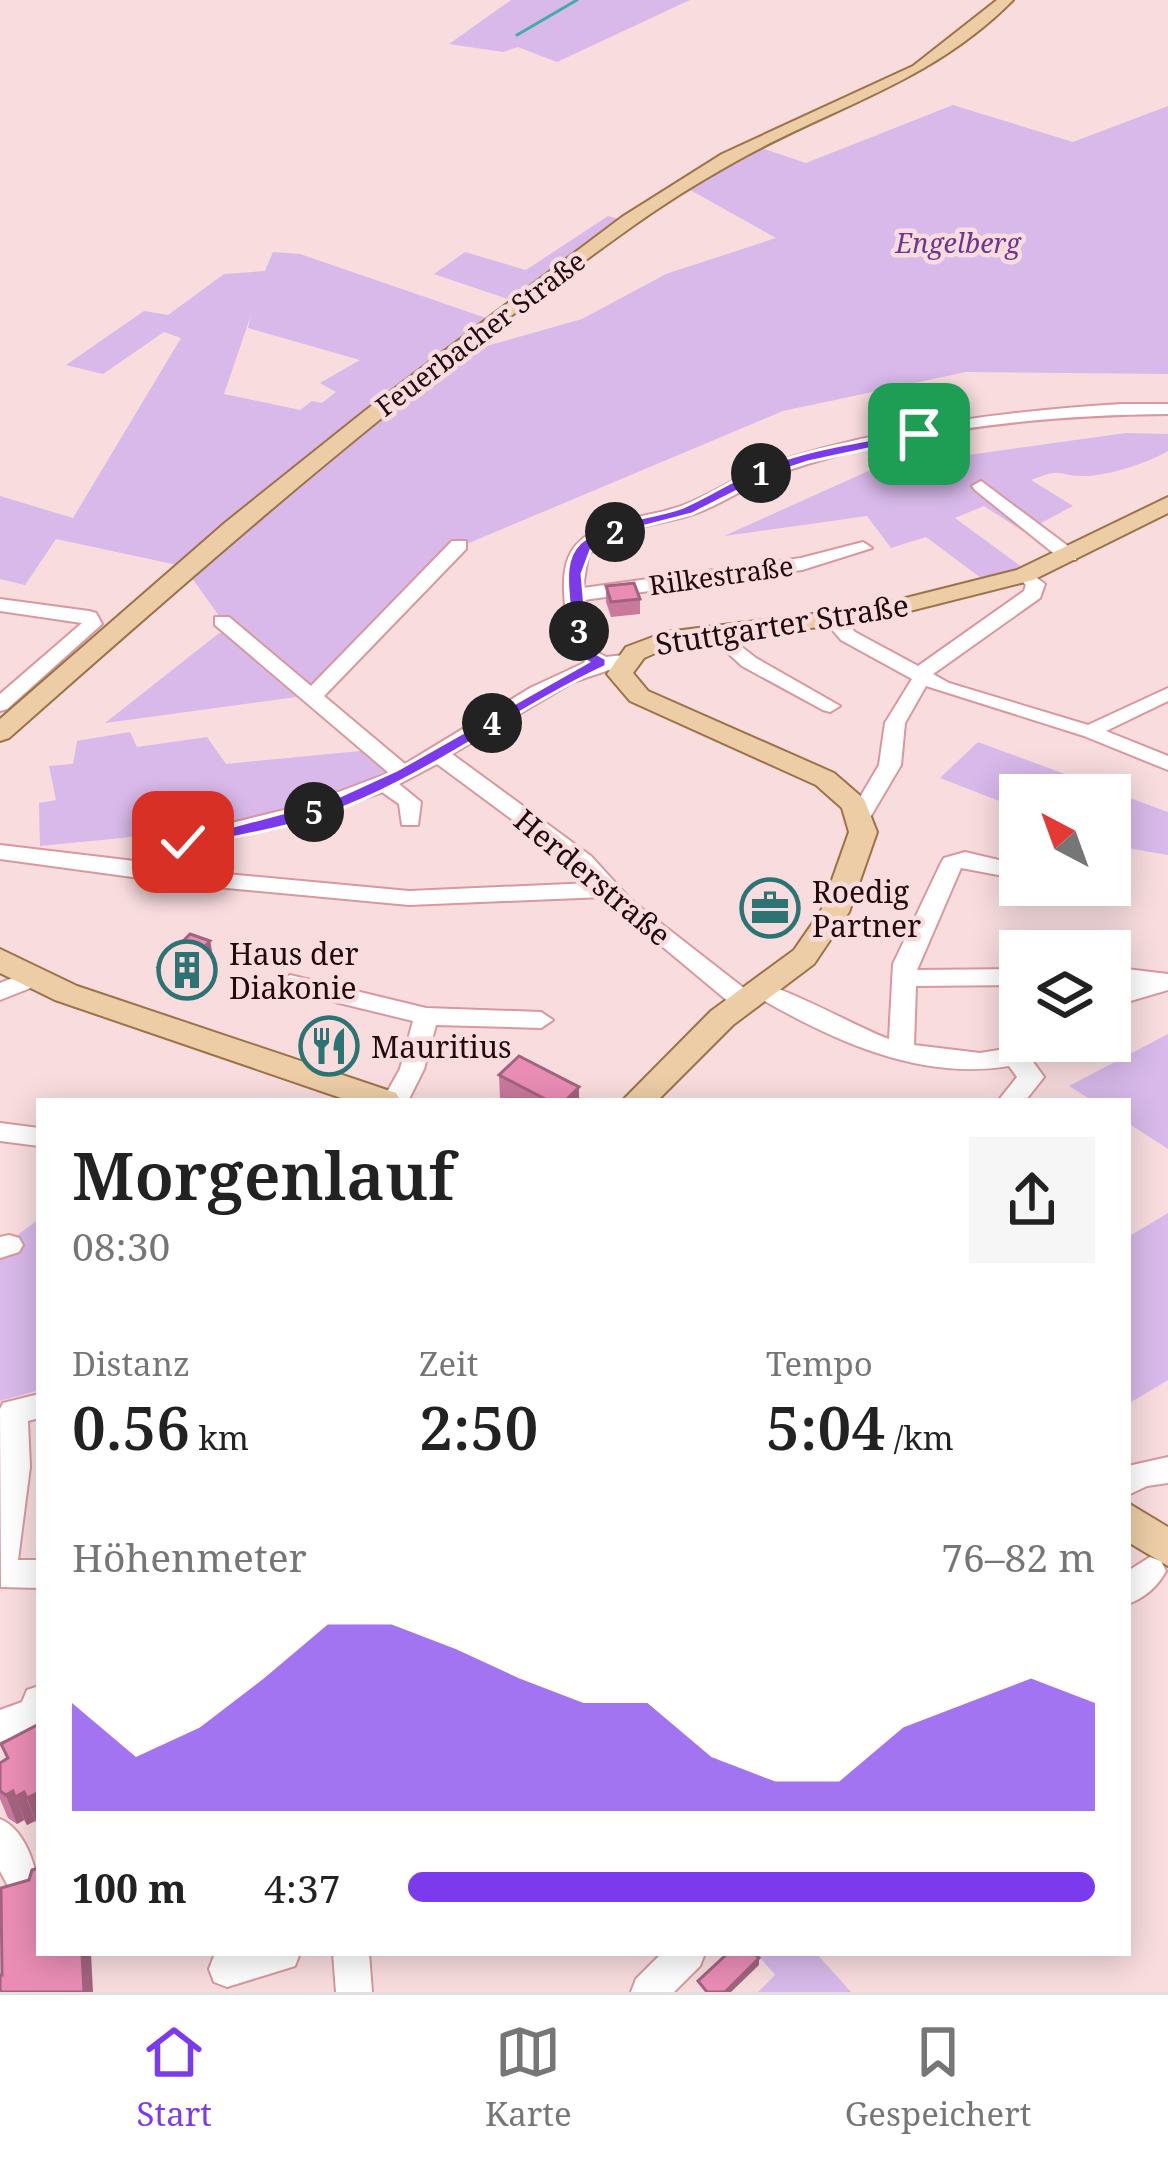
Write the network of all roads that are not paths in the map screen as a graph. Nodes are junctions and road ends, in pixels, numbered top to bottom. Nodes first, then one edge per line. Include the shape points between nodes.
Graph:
1 (1006, 0) edge
2 (1168, 409) edge
3 (981, 486) dead end
4 (1168, 504) edge
5 (459, 545) dead end
6 (863, 548) dead end
7 (1069, 556) junction
8 (1025, 575) junction
9 (577, 595) junction
10 (0, 604) edge
11 (834, 620) junction
12 (222, 621) dead end
13 (716, 633) junction
14 (613, 660) junction
15 (919, 678) junction
16 (1168, 694) edge
17 (311, 698) junction
18 (0, 705) edge
19 (830, 706) dead end
20 (1091, 732) junction
21 (0, 733) edge
22 (439, 755) junction
23 (1168, 764) edge
24 (394, 779) junction
25 (860, 816) junction
26 (410, 820) dead end
27 (0, 852) edge
28 (999, 867) edge
29 (168, 873) junction
30 (606, 890) junction
31 (0, 959) edge
32 (1131, 975) edge
33 (999, 976) edge
34 (904, 978) junction
35 (30, 979) junction
36 (1167, 982) edge
37 (290, 983) dead end
38 (0, 992) edge
39 (1131, 993) edge
40 (754, 996) junction
41 (426, 1016) junction
42 (542, 1020) dead end
43 (901, 1052) junction
44 (999, 1058) edge
45 (1019, 1062) edge
46 (376, 1098) edge
47 (397, 1098) edge
48 (641, 1098) edge
49 (1013, 1098) edge
50 (0, 1132) edge
51 (36, 1137) edge
52 (26, 1409) edge
53 (27, 1464) edge
54 (1168, 1470) edge
55 (1131, 1480) edge
56 (1131, 1528) edge
57 (1148, 1570) edge
58 (1, 1573) edge
59 (36, 1574) edge
60 (36, 1709) edge
61 (0, 1726) edge
62 (0, 1836) edge
63 (22, 1891) edge
64 (272, 1956) edge
65 (350, 1956) edge
66 (684, 1956) edge
67 (227, 1970) dead end
68 (354, 1992) edge
69 (649, 1992) edge

1 - 21 main road, Feuerbacher Straße via 919,69 728,158 628,221 234,526
2 - 9 street via 997,422 805,458 587,544 578,556
3 - 7 street
4 - 7 main road, Stuttgarter Straße
5 - 17 street
6 - 9 street, Rilkestraße
7 - 8 main road, Stuttgarter Straße
8 - 11 main road, Stuttgarter Straße
8 - 15 street via 1036,584 1033,594
9 - 14 street via 584,653
10 - 18 street via 89,617 92,624
11 - 13 main road, Stuttgarter Straße
11 - 15 street
12 - 17 street
13 - 14 main road, Stuttgarter Straße via 649,644
13 - 19 street via 749,662
14 - 22 street via 557,683
14 - 25 main road, Stuttgarter Straße via 639,696 825,779
15 - 20 street
15 - 25 street via 895,722 890,765
16 - 20 street
17 - 24 street
20 - 23 street
22 - 24 street
22 - 30 street, Herderstraße via 584,862
24 - 26 street via 410,802
24 - 29 street via 287,820 167,846 154,861
25 - 40 main road via 856,863 835,912 803,957
27 - 29 street
28 - 34 street via 952,863
29 - 30 street via 409,898
30 - 40 street, Herderstraße
31 - 35 main road
32 - 36 street
33 - 34 street
34 - 43 street
35 - 38 street
35 - 46 main road
36 - 39 street
37 - 41 street
40 - 43 street, Herderstraße
40 - 48 main road
41 - 42 street
41 - 47 street
43 - 44 street, Herderstraße
45 - 49 street via 1031,1076
50 - 51 street
52 - 53 street
53 - 58 street
54 - 55 street
56 - 57 main road
58 - 59 street
60 - 61 street
62 - 63 street
64 - 67 street
65 - 68 street
66 - 69 street

